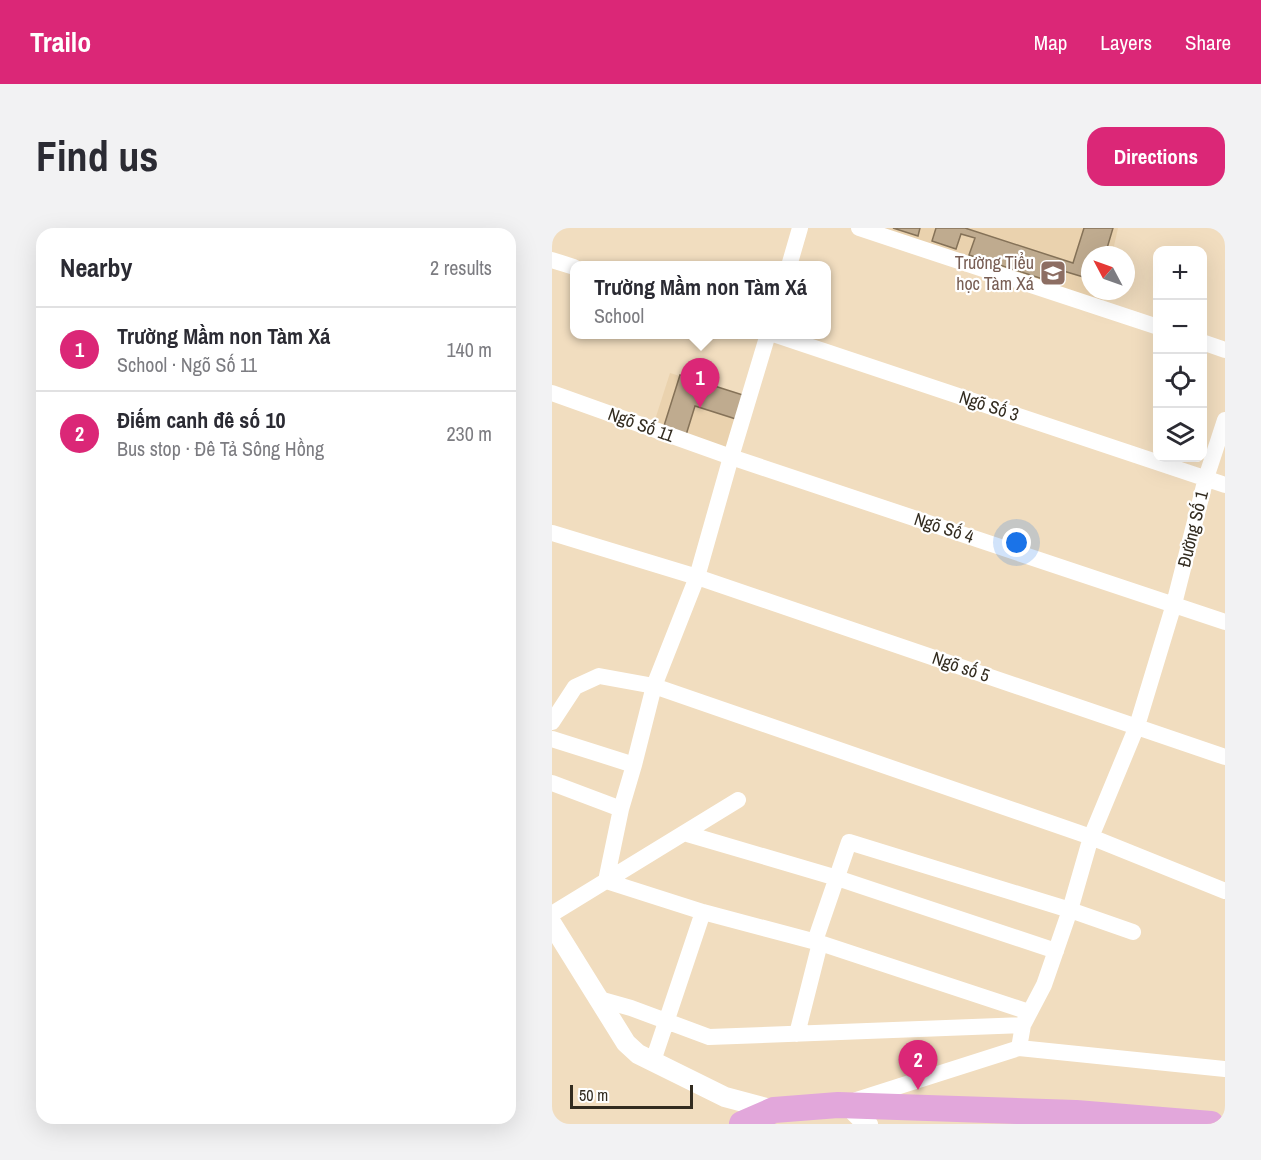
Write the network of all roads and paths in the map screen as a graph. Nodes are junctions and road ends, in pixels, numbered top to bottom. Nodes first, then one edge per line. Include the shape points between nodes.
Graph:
1 (800, 228) edge
2 (859, 228) edge
3 (552, 260) edge
4 (790, 261) edge
5 (570, 266) edge
6 (1153, 325) edge
7 (766, 339) edge
8 (788, 339) edge
9 (1207, 343) edge
10 (1225, 350) edge
11 (552, 393) edge
12 (1225, 420) edge
13 (731, 457) junction
14 (1206, 478) junction
15 (1225, 485) edge
16 (552, 533) edge
17 (697, 577) junction
18 (1174, 604) junction
19 (1225, 622) edge
20 (654, 686) junction
21 (552, 722) edge
22 (1137, 726) junction
23 (552, 739) edge
24 (1225, 757) edge
25 (634, 765) junction
26 (552, 783) edge
27 (738, 800) dead end
28 (621, 809) junction
29 (684, 833) junction
30 (1091, 837) junction
31 (837, 878) junction
32 (606, 881) junction
33 (1225, 891) edge
34 (1070, 910) junction
35 (703, 912) junction
36 (552, 914) edge
37 (552, 924) edge
38 (1133, 932) dead end
39 (818, 942) junction
40 (1056, 951) junction
41 (599, 999) junction
42 (1026, 1018) junction
43 (668, 1022) junction
44 (796, 1034) junction
45 (1019, 1048) junction
46 (653, 1061) junction
47 (1225, 1069) edge
48 (841, 1105) junction
49 (774, 1110) junction
50 (742, 1124) edge
51 (870, 1124) edge
52 (1211, 1124) edge

1 - 4 street
2 - 6 street
3 - 5 street
7 - 13 street
8 - 14 street, Ngõ Số 3
9 - 10 street
11 - 13 street, Ngõ Số 11
12 - 14 street, Đường Số 1
13 - 17 street
13 - 18 street, Ngõ Số 4
14 - 15 street
14 - 18 street, Đường Số 1
16 - 17 street, Ngõ số 5
17 - 20 street
17 - 22 street, Ngõ số 5
18 - 19 street, Ngõ Số 4
18 - 22 street, Đường Số 1
20 - 21 street via 599,676 575,687
20 - 25 street
20 - 30 street
22 - 24 street, Ngõ số 5
22 - 30 street, Đường Số 1
23 - 25 street
25 - 28 street
26 - 28 street
27 - 29 street
28 - 32 street
29 - 31 street
29 - 32 street
30 - 33 street
30 - 34 street, Đường Số 1
31 - 34 street via 849,842
31 - 39 street
31 - 40 street
32 - 35 street
32 - 36 street
34 - 38 street
34 - 40 street, Đường Số 1
35 - 39 street
35 - 43 street
37 - 41 street
39 - 42 street
39 - 44 street
40 - 42 street, Đường Số 1 via 1044,986
41 - 43 street
41 - 46 street via 626,1043
42 - 44 street
42 - 45 street
43 - 44 street via 709,1037
43 - 46 street
45 - 47 street
45 - 48 street
46 - 49 street via 725,1097
48 - 49 main road
48 - 51 street
48 - 52 main road via 1076,1113
49 - 50 main road

